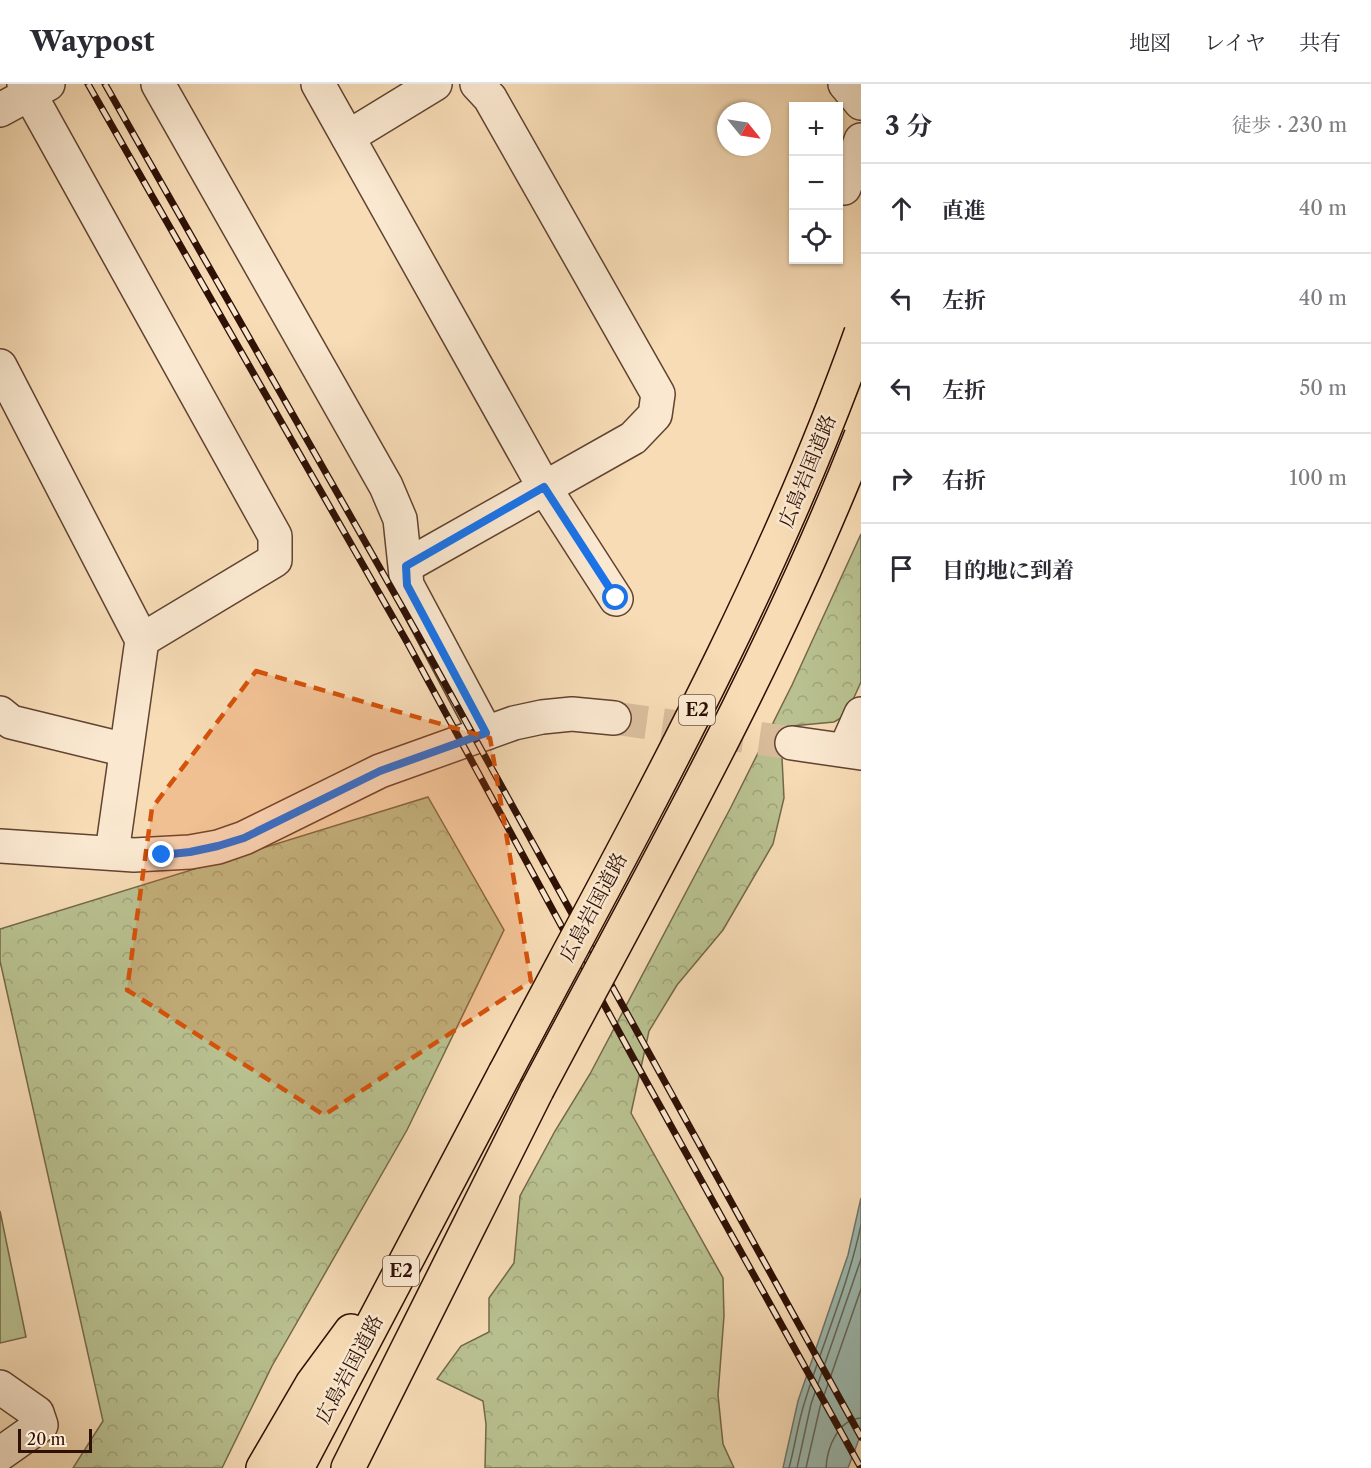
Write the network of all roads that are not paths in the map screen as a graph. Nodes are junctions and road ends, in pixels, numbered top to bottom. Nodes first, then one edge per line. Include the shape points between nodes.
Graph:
1 (158, 84) edge
2 (318, 84) edge
3 (435, 84) edge
4 (477, 84) edge
5 (845, 84) edge
6 (34, 87) edge
7 (861, 103) edge
8 (0, 110) edge
9 (348, 137) junction
10 (861, 140) edge
11 (844, 188) dead end
12 (861, 333) edge
13 (0, 366) edge
14 (861, 436) edge
15 (544, 487) junction
16 (406, 566) junction
17 (616, 598) dead end
18 (142, 640) junction
19 (0, 712) edge
20 (861, 714) edge
21 (614, 718) tunnel mouth
22 (486, 733) junction
23 (792, 742) tunnel mouth
24 (126, 750) junction
25 (853, 752) edge
26 (0, 846) edge
27 (112, 853) junction
28 (426, 1224) junction
29 (0, 1387) edge
30 (0, 1454) edge
31 (263, 1468) edge
32 (297, 1468) edge
33 (348, 1468) edge

1 - 16 street via 386,486 400,519
2 - 9 street
3 - 9 street
4 - 15 street via 489,98 658,394 655,415 633,438
5 - 7 street
6 - 8 street
6 - 18 street via 275,536 275,560
9 - 15 street
10 - 11 street
12 - 28 highway, 広島岩国道路 / E2, bridge via 812,462 727,651
13 - 18 street
14 - 33 highway, 広島岩国道路 / E2, bridge via 760,666 537,1090
15 - 16 street
15 - 17 street
16 - 22 street via 407,585
18 - 24 street
19 - 24 street via 11,722
20 - 25 street
21 - 22 street via 572,714 543,717
22 - 27 street via 380,771 270,827 218,846 162,855
23 - 25 street
24 - 27 street
26 - 27 street
28 - 31 highway via 389,1282 312,1384
28 - 32 highway, 広島岩国道路 / E2
29 - 30 street via 37,1413 41,1425

